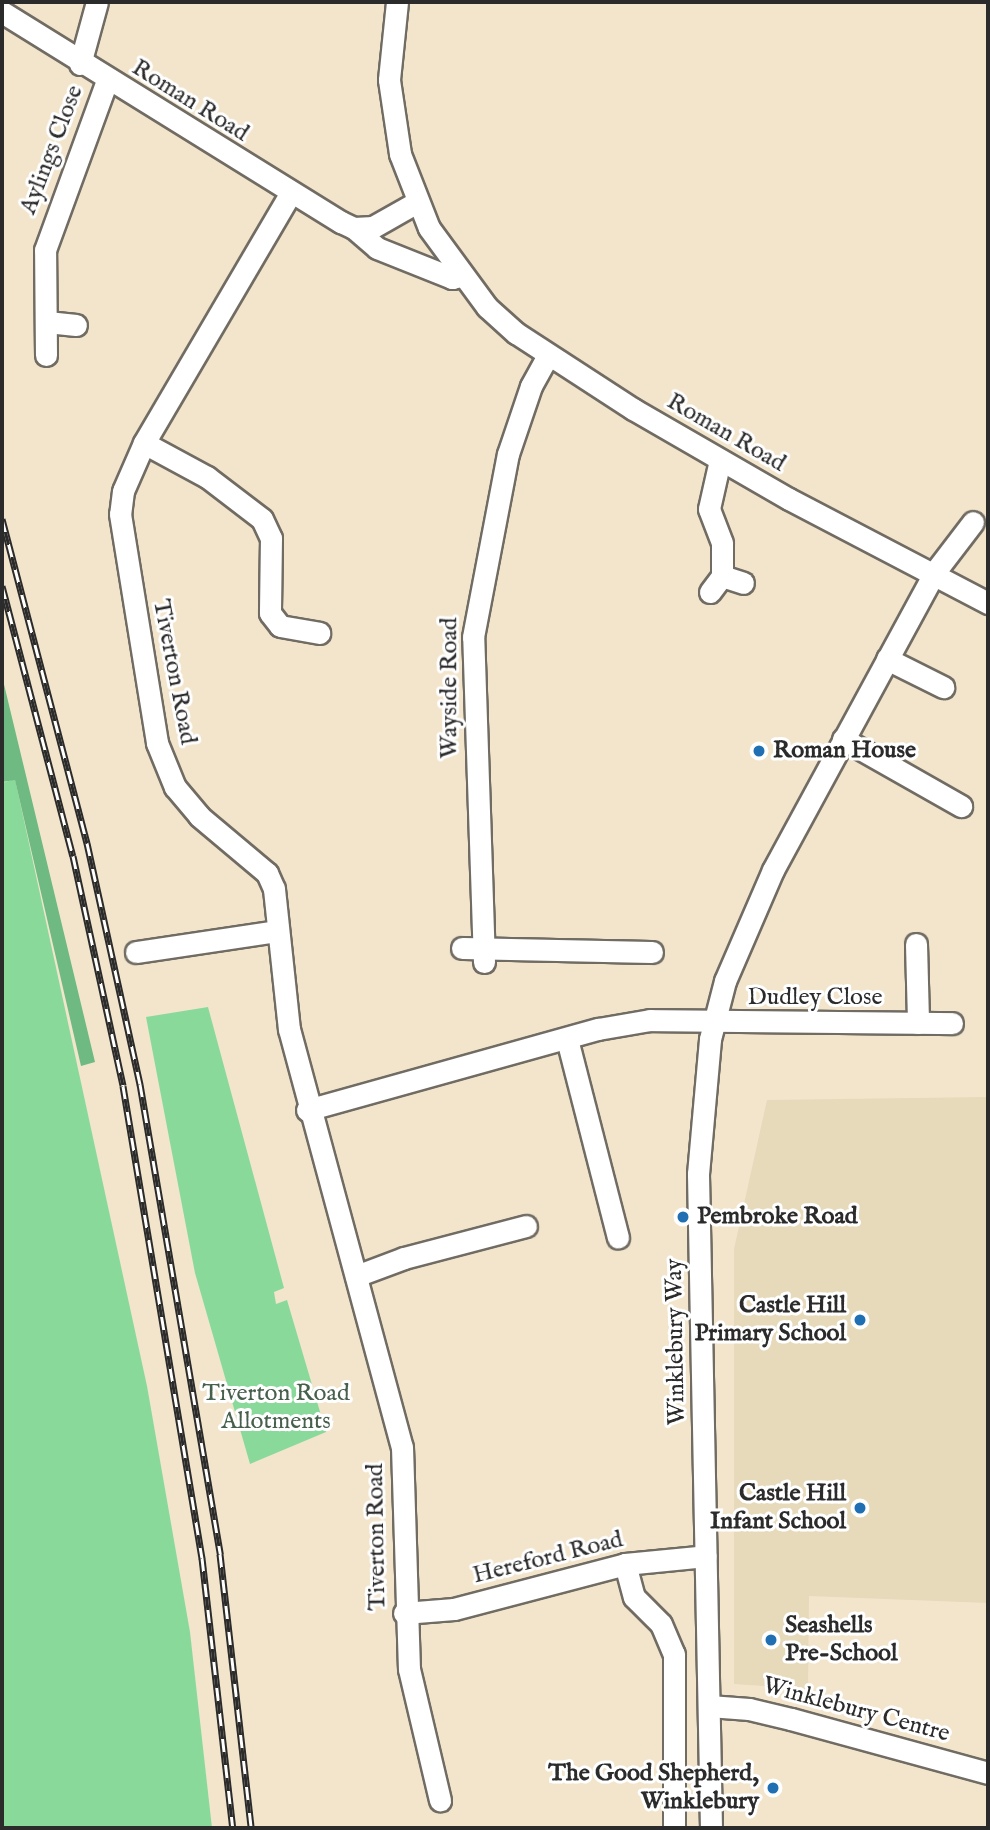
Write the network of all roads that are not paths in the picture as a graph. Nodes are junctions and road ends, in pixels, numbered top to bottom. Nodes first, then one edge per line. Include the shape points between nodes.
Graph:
1 (97, 2) edge
2 (397, 2) edge
3 (2, 12) edge
4 (80, 64) junction
5 (107, 81) junction
6 (290, 194) junction
7 (416, 202) junction
8 (354, 228) junction
9 (460, 276) junction
10 (47, 322) junction
11 (76, 324) dead end
12 (46, 355) dead end
13 (548, 355) junction
14 (144, 443) junction
15 (720, 460) junction
16 (973, 522) dead end
17 (934, 573) junction
18 (743, 583) dead end
19 (988, 603) edge
20 (320, 631) dead end
21 (887, 659) junction
22 (943, 687) dead end
23 (843, 739) junction
24 (961, 806) dead end
25 (277, 932) junction
26 (916, 944) dead end
27 (462, 948) dead end
28 (136, 952) dead end
29 (652, 952) dead end
30 (484, 956) junction
31 (918, 1023) junction
32 (952, 1023) dead end
33 (713, 1024) junction
34 (567, 1039) junction
35 (307, 1110) junction
36 (526, 1226) dead end
37 (618, 1238) dead end
38 (356, 1276) junction
39 (706, 1556) junction
40 (625, 1564) junction
41 (404, 1613) junction
42 (709, 1706) junction
43 (988, 1773) edge
44 (440, 1800) dead end
45 (674, 1828) edge
46 (712, 1828) edge

1 - 4 street
2 - 7 street, Roman Road via 391,40 391,104 400,154
3 - 4 street, Roman Road
4 - 5 street, Roman Road
5 - 6 street, Roman Road
5 - 10 street, Aylings Close via 50,228 45,250
6 - 8 street, Roman Road
6 - 14 street, Tiverton Road
7 - 8 street via 373,227
7 - 9 street, Roman Road
8 - 9 street, Roman Road via 377,248 452,278
9 - 13 street, Roman Road via 487,307
10 - 11 street
10 - 12 street, Aylings Close
13 - 15 street, Roman Road
13 - 30 street, Wayside Road via 531,386 508,454 473,637 476,829
14 - 20 street via 207,477 262,519 271,538 270,613 280,626
14 - 25 street, Tiverton Road via 123,491 120,514 156,743 174,787 199,816 267,873 274,889
15 - 17 street, Roman Road
15 - 18 street via 709,509 722,543 716,584
16 - 17 street, Winklebury Way
17 - 19 street, Roman Road
17 - 21 street, Winklebury Way
21 - 22 street via 928,671
21 - 23 street, Winklebury Way
23 - 24 street
23 - 33 street, Winklebury Way via 749,919
25 - 28 street via 165,937
25 - 35 street, Tiverton Road via 289,1030
26 - 31 street, Dudley Close
27 - 30 street
29 - 30 street
31 - 32 street, Dudley Close
31 - 33 street, Dudley Close
33 - 34 street via 650,1020
33 - 39 street, Winklebury Way via 702,1089 698,1174
34 - 35 street
34 - 37 street
35 - 38 street, Tiverton Road
36 - 38 street via 404,1258
38 - 41 street, Tiverton Road via 401,1447
39 - 40 street, Hereford Road
39 - 42 street, Winklebury Way
40 - 41 street, Hereford Road via 454,1609
40 - 45 street via 634,1597 661,1625 674,1654
41 - 44 street, Tiverton Road via 408,1669
42 - 43 street, Winklebury Centre via 780,1716
42 - 46 street, Winklebury Way

